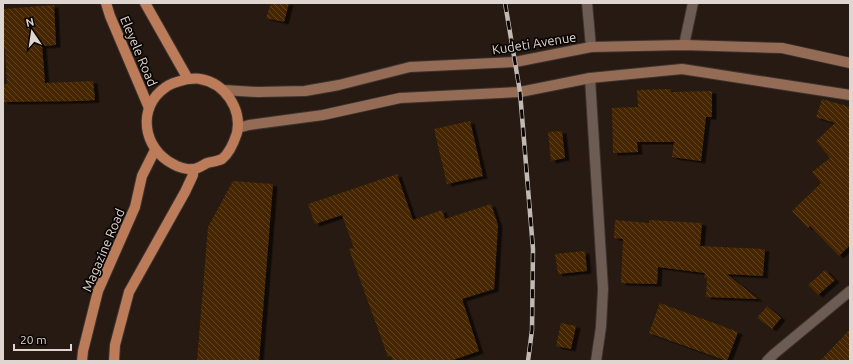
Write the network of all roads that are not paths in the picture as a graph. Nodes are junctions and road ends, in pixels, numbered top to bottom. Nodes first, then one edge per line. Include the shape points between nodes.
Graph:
1 (106, 3) edge
2 (145, 3) edge
3 (587, 3) edge
4 (693, 3) edge
5 (684, 45) junction
6 (591, 47) junction
7 (850, 63) edge
8 (590, 78) junction
9 (188, 79) junction
10 (223, 90) junction
11 (850, 95) edge
12 (150, 108) junction
13 (238, 128) junction
14 (155, 150) junction
15 (194, 169) junction
16 (850, 291) edge
17 (82, 361) edge
18 (114, 361) edge
19 (596, 361) edge
20 (767, 361) edge

1 - 12 main road, Eleyele Road
2 - 9 main road, Eleyele Road
3 - 6 street
4 - 5 street
5 - 6 main road, Kudeti Avenue
5 - 7 main road, Kudeti Avenue via 782,48
6 - 10 main road, Kudeti Avenue via 515,62 410,67 305,91
8 - 11 main road via 682,69
8 - 13 main road via 520,92 400,98 323,115
8 - 19 street via 603,289
9 - 10 main road via 200,79
9 - 12 main road via 165,88
10 - 13 main road via 232,101 237,114
12 - 14 main road via 146,122 148,137
13 - 15 main road via 234,142 221,159
14 - 15 main road via 166,161 179,167
14 - 17 main road, Magazine Road via 142,176 135,206 98,291
15 - 18 main road via 185,192 129,292 115,345
16 - 20 street

